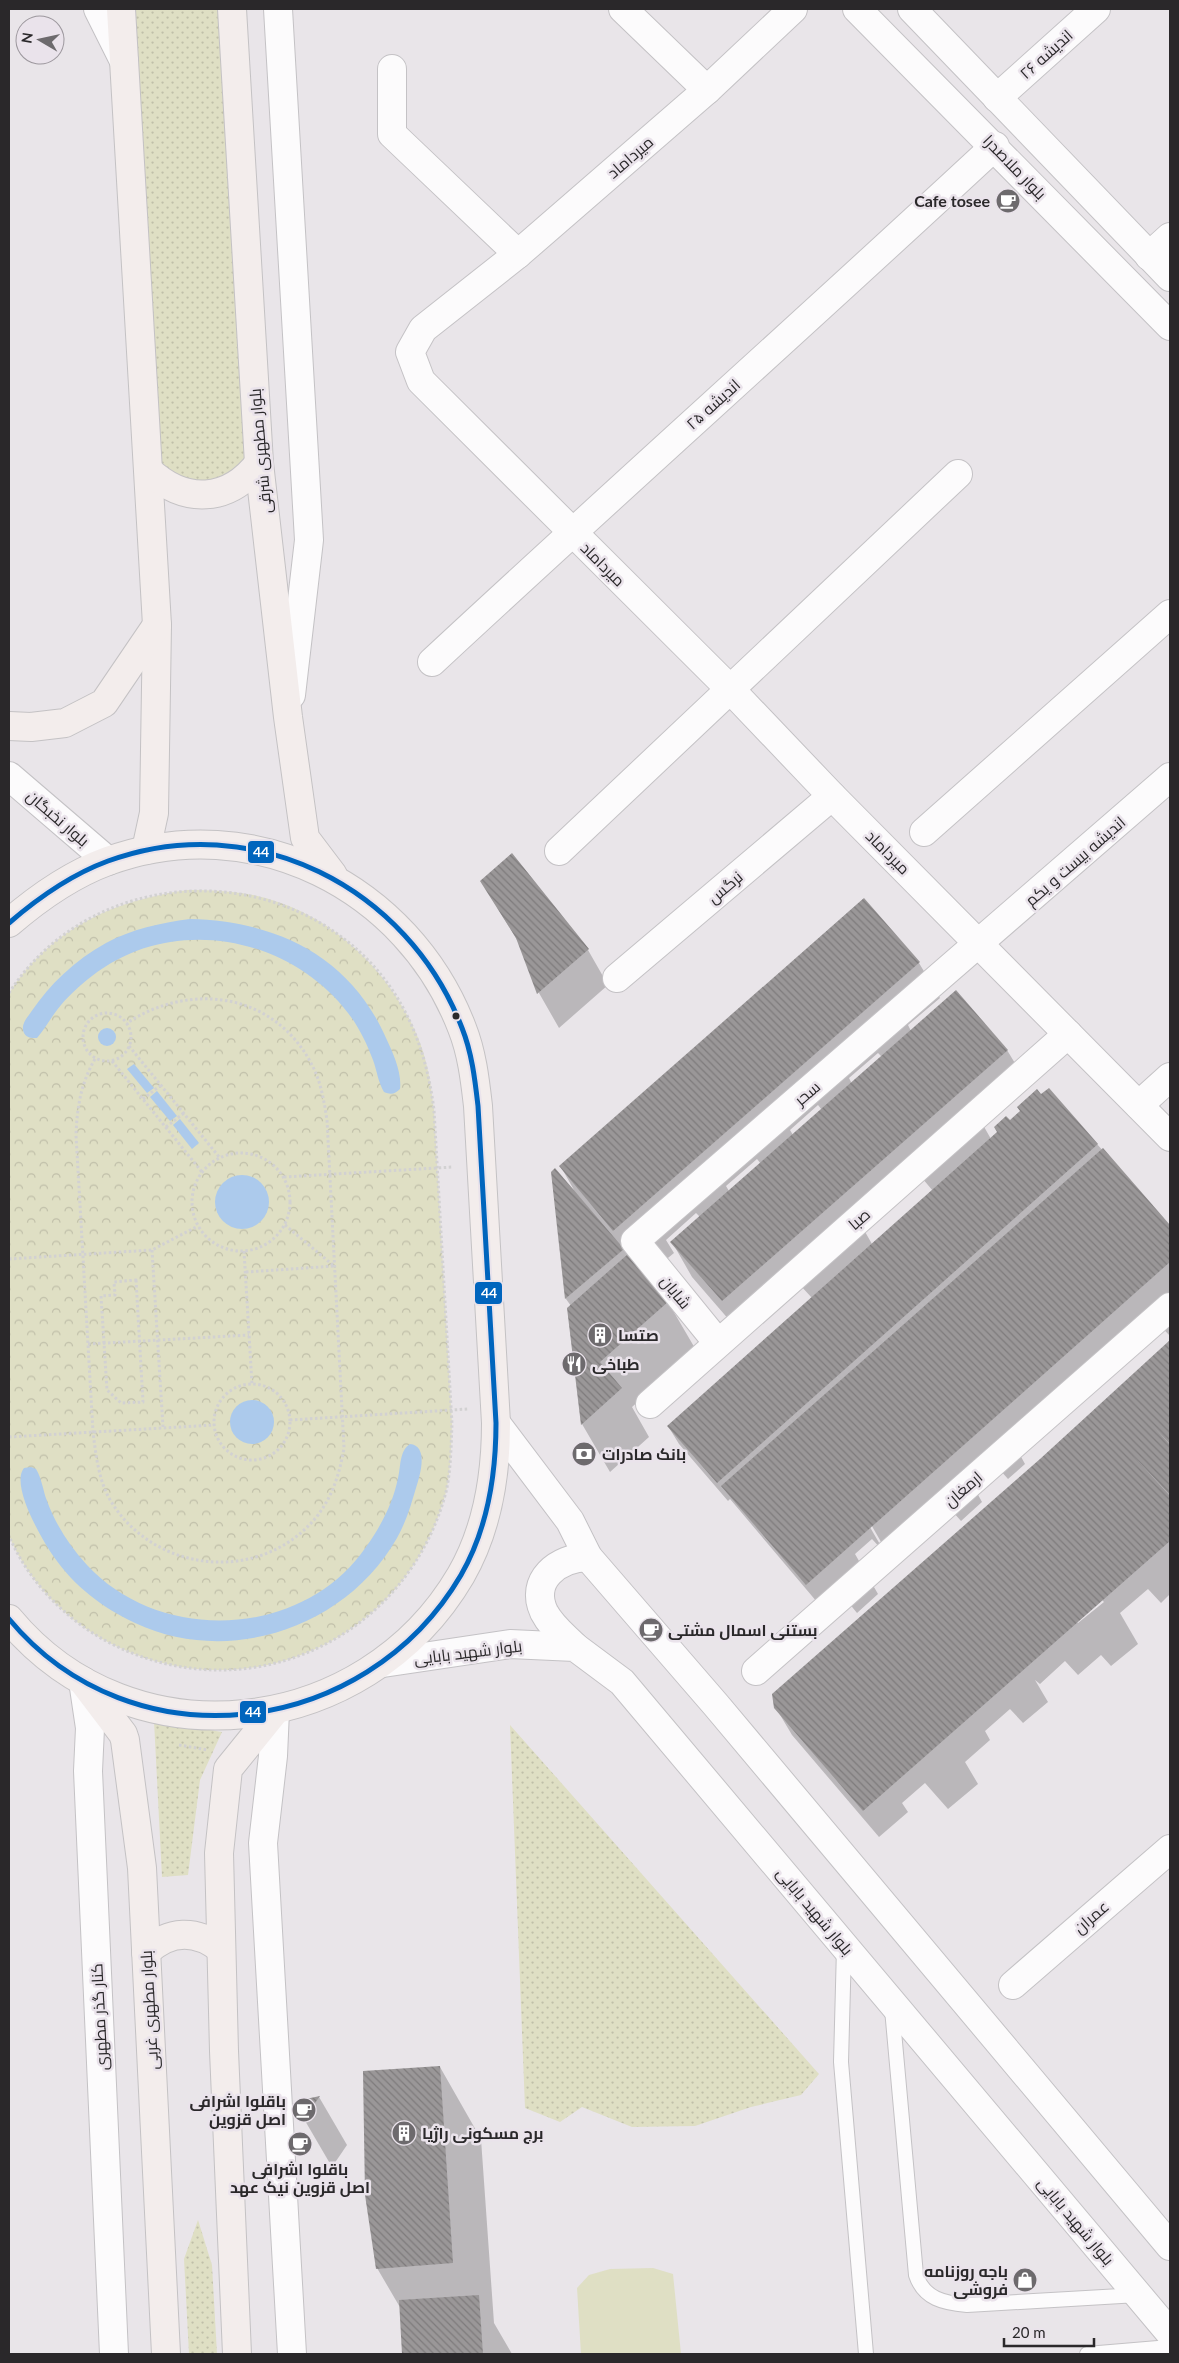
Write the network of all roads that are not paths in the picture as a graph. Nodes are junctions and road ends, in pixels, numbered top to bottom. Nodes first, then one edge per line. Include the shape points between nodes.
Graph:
1 (98, 9) edge
2 (121, 9) edge
3 (232, 9) edge
4 (243, 9) edge
5 (278, 9) edge
6 (622, 9) edge
7 (794, 9) edge
8 (857, 9) edge
9 (912, 9) edge
10 (1096, 9) edge
11 (124, 61) junction
12 (392, 69) dead end
13 (237, 80) junction
14 (707, 90) junction
15 (997, 98) junction
16 (995, 146) junction
17 (1170, 237) edge
18 (518, 254) junction
19 (1149, 256) junction
20 (1170, 277) edge
21 (1170, 326) edge
22 (259, 463) junction
23 (148, 471) junction
24 (958, 474) dead end
25 (571, 532) junction
26 (1170, 614) edge
27 (157, 625) junction
28 (432, 662) dead end
29 (730, 689) junction
30 (288, 717) junction
31 (9, 726) edge
32 (9, 776) edge
33 (1170, 777) edge
34 (832, 796) junction
35 (924, 832) dead end
36 (146, 850) junction
37 (559, 851) dead end
38 (108, 861) junction
39 (337, 880) junction
40 (9, 923) edge
41 (979, 945) junction
42 (617, 978) dead end
43 (1068, 1034) junction
44 (1170, 1077) edge
45 (1139, 1106) junction
46 (1170, 1137) edge
47 (635, 1241) joint
48 (1170, 1307) edge
49 (718, 1343) junction
50 (650, 1404) dead end
51 (496, 1415) junction
52 (588, 1557) junction
53 (9, 1619) edge
54 (575, 1647) junction
55 (383, 1663) junction
56 (756, 1671) dead end
57 (82, 1681) junction
58 (275, 1711) junction
59 (1170, 1849) edge
60 (844, 1945) junction
61 (221, 1949) junction
62 (146, 1952) junction
63 (1013, 1985) dead end
64 (891, 2000) junction
65 (1170, 2246) edge
66 (1139, 2296) junction
67 (1170, 2333) edge
68 (1170, 2347) edge
69 (114, 2354) edge
70 (166, 2354) edge
71 (238, 2354) edge
72 (292, 2354) edge
73 (866, 2354) edge
74 (1086, 2354) edge

1 - 11 street
2 - 11 main road
3 - 13 main road, بلوار مطهری شرقی
4 - 13 street
5 - 30 street via 309,540
6 - 14 street
7 - 14 street, میرداماد
8 - 16 street, بلوار ملاصدرا
9 - 15 street
10 - 15 street, اندیشه ۲۶
11 - 23 main road
12 - 18 street via 392,134
13 - 22 main road, بلوار مطهری شرقی
14 - 18 street, میرداماد
15 - 19 street
16 - 21 street, بلوار ملاصدرا
16 - 25 street, اندیشه ۲۵ via 844,287
17 - 19 street
18 - 25 street, میرداماد via 423,329 410,352 421,381
19 - 20 street
22 - 23 main road via 236,486 206,495 174,490
22 - 30 main road, بلوار مطهری شرقی
23 - 27 main road
24 - 29 street
25 - 28 street, اندیشه ۲۵
25 - 29 street, میرداماد
26 - 35 street
27 - 31 main road via 104,703 65,723
27 - 36 main road via 154,814
29 - 34 street, میرداماد
29 - 37 street
30 - 39 main road, بلوار مطهری شرقی via 305,838
32 - 38 street, بلوار نخبگان
33 - 41 street, اندیشه بیست و یکم
34 - 41 street, میرداماد
34 - 42 street, نرگس
36 - 38 main road
36 - 39 main road via 185,845 245,849 302,863
38 - 40 main road via 72,877 38,898
39 - 51 main road via 371,902 426,959 447,993 463,1029 473,1067 478,1106
41 - 43 street, میرداماد
41 - 47 street, سحر
43 - 45 street, میرداماد
43 - 49 street, صبا
44 - 45 street
45 - 46 street, میرداماد
47 - 49 street, شایان
48 - 56 street, ارمغان
49 - 50 street, صبا
51 - 52 street via 570,1521
51 - 55 main road via 496,1461 490,1500 478,1538 461,1574 439,1608
52 - 54 street via 565,1560 556,1566 548,1574 539,1594 544,1613
52 - 65 street via 736,1728
53 - 57 main road via 50,1659
54 - 55 street, بلوار شهید بابایی via 510,1644
54 - 60 street, بلوار شهید بابایی via 622,1682
55 - 58 main road via 313,1700
57 - 58 main road via 119,1698 176,1713 235,1716
57 - 62 main road, بلوار مطهری غربی via 125,1740 142,1868
57 - 69 street, کنار گذر مطهری via 90,1728 88,1770
58 - 61 main road via 228,1769 219,1853
58 - 72 street via 263,1843
59 - 63 street, عمران
60 - 64 street, بلوار شهید بابایی
60 - 73 lane via 840,2062
61 - 62 main road via 212,1942 189,1934 165,1938
61 - 71 main road
62 - 70 main road, بلوار مطهری غربی
64 - 66 street, بلوار شهید بابایی
64 - 66 lane via 916,2275 920,2285 938,2300 967,2306
66 - 67 street, بلوار شهید بابایی
68 - 74 lane

